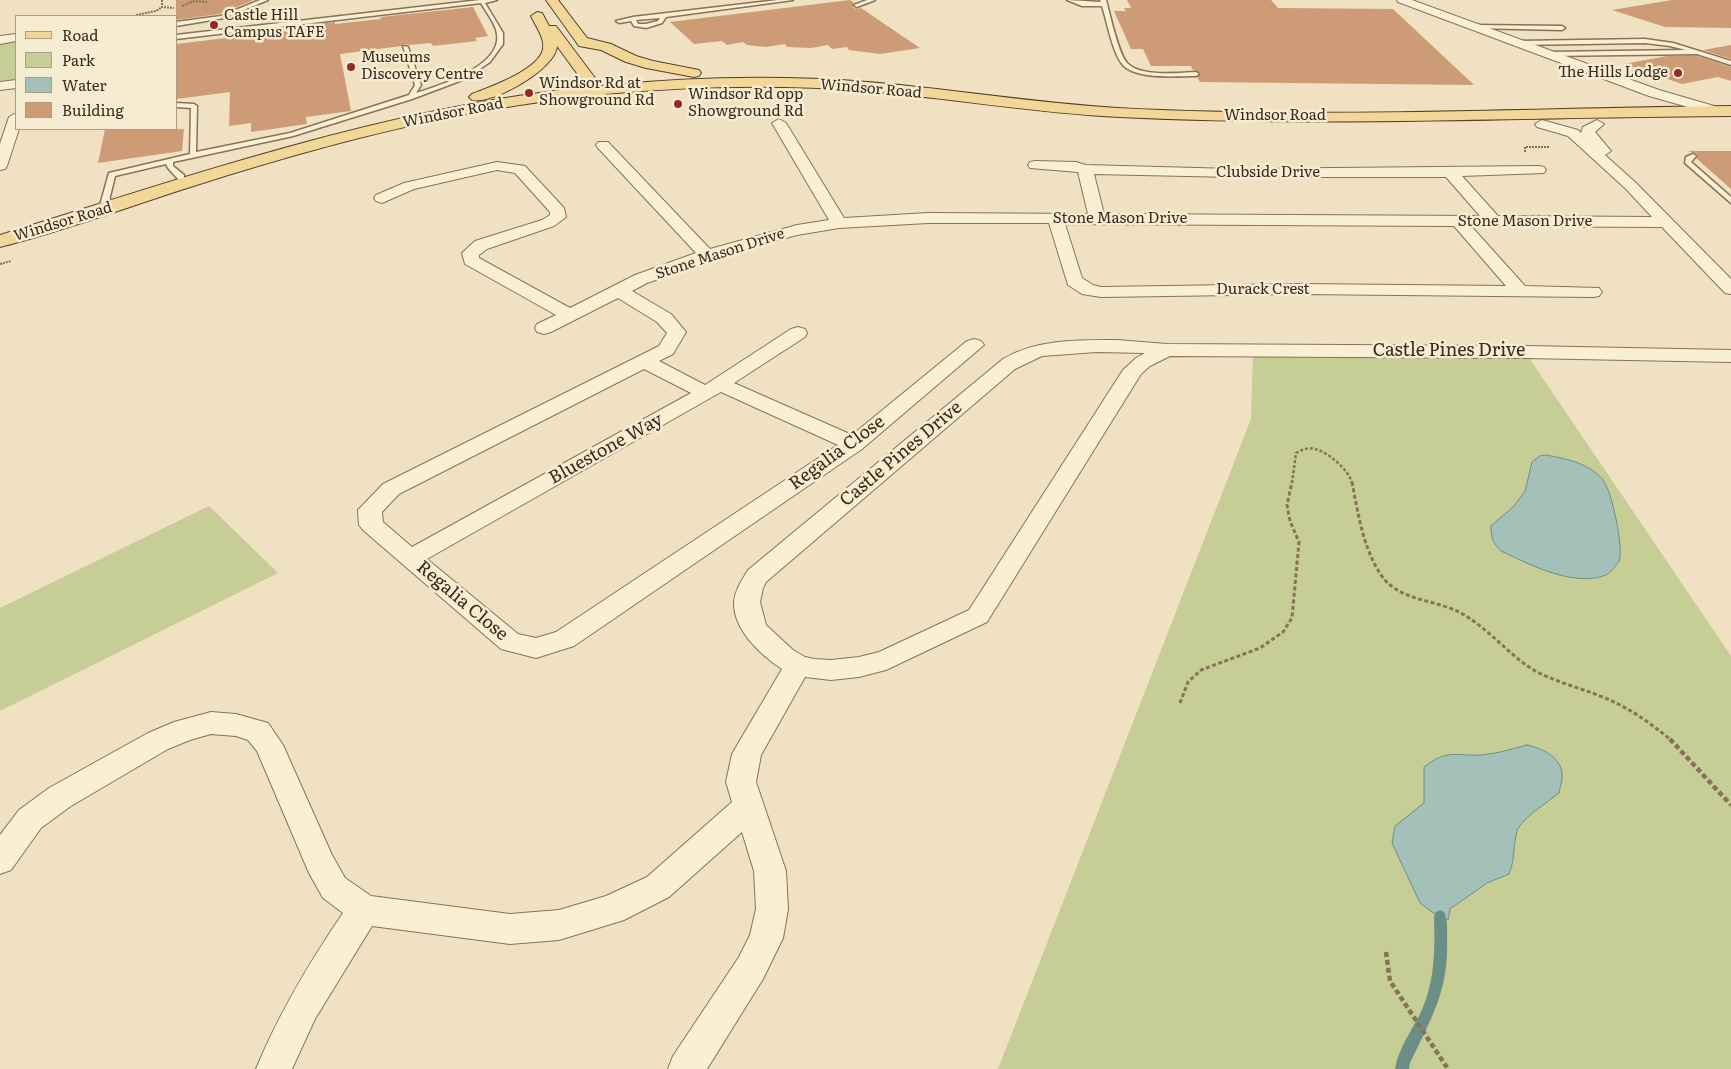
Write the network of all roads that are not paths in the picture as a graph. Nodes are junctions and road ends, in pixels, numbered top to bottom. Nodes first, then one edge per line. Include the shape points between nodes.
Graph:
1 (265, 0) edge
2 (494, 0) edge
3 (552, 0) edge
4 (790, 0) edge
5 (872, 0) edge
6 (1070, 0) edge
7 (1402, 0) edge
8 (482, 1) junction
9 (1104, 2) edge
10 (857, 5) dead end
11 (619, 21) dead end
12 (1554, 23) dead end
13 (178, 24) edge
14 (1474, 27) junction
15 (178, 37) edge
16 (15, 38) edge
17 (0, 40) edge
18 (583, 41) junction
19 (1519, 43) junction
20 (405, 47) dead end
21 (1698, 52) junction
22 (1549, 54) junction
23 (1731, 63) edge
24 (1196, 74) dead end
25 (795, 83) junction
26 (15, 84) edge
27 (0, 86) edge
28 (1654, 93) junction
29 (618, 94) junction
30 (599, 96) junction
31 (410, 98) junction
32 (178, 105) edge
33 (1668, 111) junction
34 (1724, 111) edge
35 (15, 120) edge
36 (1731, 123) edge
37 (779, 124) dead end
38 (1542, 124) junction
39 (1597, 124) junction
40 (312, 145) junction
41 (603, 145) dead end
42 (193, 155) junction
43 (1692, 156) dead end
44 (169, 161) junction
45 (1034, 165) dead end
46 (0, 166) edge
47 (1085, 169) junction
48 (1539, 170) road end
49 (1450, 172) junction
50 (181, 177) dead end
51 (1630, 186) junction
52 (382, 198) dead end
53 (1731, 201) edge
54 (103, 209) junction
55 (1055, 218) junction
56 (1097, 219) junction
57 (1459, 222) junction
58 (1494, 222) junction
59 (1666, 222) junction
60 (839, 224) junction
61 (0, 241) edge
62 (0, 250) edge
63 (707, 255) junction
64 (1731, 288) edge
65 (618, 290) junction
66 (1520, 291) junction
67 (1593, 292) dead end
68 (570, 315) junction
69 (544, 328) dead end
70 (798, 333) dead end
71 (974, 345) dead end
72 (1167, 350) junction
73 (1731, 356) edge
74 (644, 361) junction
75 (713, 389) junction
76 (854, 444) junction
77 (411, 558) junction
78 (798, 666) junction
79 (748, 807) junction
80 (0, 860) edge
81 (364, 910) junction
82 (274, 1069) edge
83 (686, 1069) edge

1 - 13 lane via 222,17
2 - 8 lane
3 - 18 main road
4 - 11 lane via 664,16 660,22 646,26 636,24 633,19
5 - 10 lane
6 - 9 lane via 1082,4
7 - 14 street
8 - 15 lane
8 - 31 lane via 501,36 493,55 463,78
9 - 24 lane via 1124,62 1134,70 1156,74
12 - 14 lane via 1562,28
14 - 19 street
16 - 17 street
18 - 25 main road via 631,59 676,70
18 - 29 main road
19 - 21 lane via 1645,41
19 - 22 street
20 - 31 lane via 418,85
21 - 22 lane
21 - 23 lane
22 - 28 street
25 - 29 main road, Windsor Road via 721,83
25 - 33 main road, Windsor Road via 905,91 1040,107 1150,114 1390,116
26 - 27 street
28 - 33 street via 1671,105
28 - 34 street
29 - 30 main road, Windsor Road
29 - 38 main road, Windsor Road via 805,95 1158,124
30 - 40 main road, Windsor Road via 446,113
30 - 40 main road via 556,33 535,12 547,35 549,52 537,66 515,80 462,102
30 - 62 main road, Windsor Road via 372,138
31 - 42 lane via 291,135
32 - 42 lane via 194,106
33 - 34 main road, Windsor Road
35 - 46 street
36 - 39 main road, Windsor Road
37 - 60 street
38 - 39 main road, Windsor Road
38 - 51 street via 1572,133
39 - 51 street via 1588,133 1626,173
40 - 54 main road, Windsor Road
41 - 63 street
42 - 44 lane
43 - 53 lane via 1687,162
44 - 50 lane via 170,167
44 - 54 lane via 112,175
45 - 47 street, Clubside Drive
47 - 49 street, Clubside Drive via 1233,173
47 - 56 street
48 - 49 street, Clubside Drive
49 - 58 street
51 - 59 street
52 - 68 street via 408,186 497,166 520,168 558,211 558,217 481,245 470,253 471,260
54 - 61 main road, Windsor Road
55 - 56 street, Stone Mason Drive
55 - 60 street, Stone Mason Drive via 928,218
55 - 66 street, Durack Crest via 1074,281 1088,290
56 - 57 street, Stone Mason Drive
57 - 58 street, Stone Mason Drive
57 - 66 street
58 - 59 street, Stone Mason Drive
59 - 64 street
60 - 63 street, Stone Mason Drive via 797,230
63 - 65 street, Stone Mason Drive
65 - 68 street, Stone Mason Drive
65 - 74 street, Regalia Close via 664,318 677,332 666,350
66 - 67 street, Durack Crest
68 - 69 street, Stone Mason Drive
70 - 75 street, Bluestone Way
71 - 76 street, Regalia Close
72 - 73 street, Castle Pines Drive
72 - 78 street, Castle Pines Drive via 1133,370 978,616 886,660 831,670
72 - 78 street, Castle Pines Drive via 1147,346 1077,348 1042,351 1018,359 768,565 750,588 749,616 755,630 784,658
74 - 75 street
74 - 77 street, Regalia Close via 391,489 370,510 371,525
75 - 76 street
75 - 77 street, Bluestone Way
76 - 77 street, Regalia Close via 565,639 536,648 510,642
78 - 79 street via 746,754 741,782
79 - 81 street via 658,887 612,909 559,925 510,929
79 - 83 street via 770,871 772,909 766,938 751,968
80 - 81 street via 30,819 60,797 158,741 184,730 211,723 236,725 258,730 268,745 334,888
81 - 82 street via 320,976

